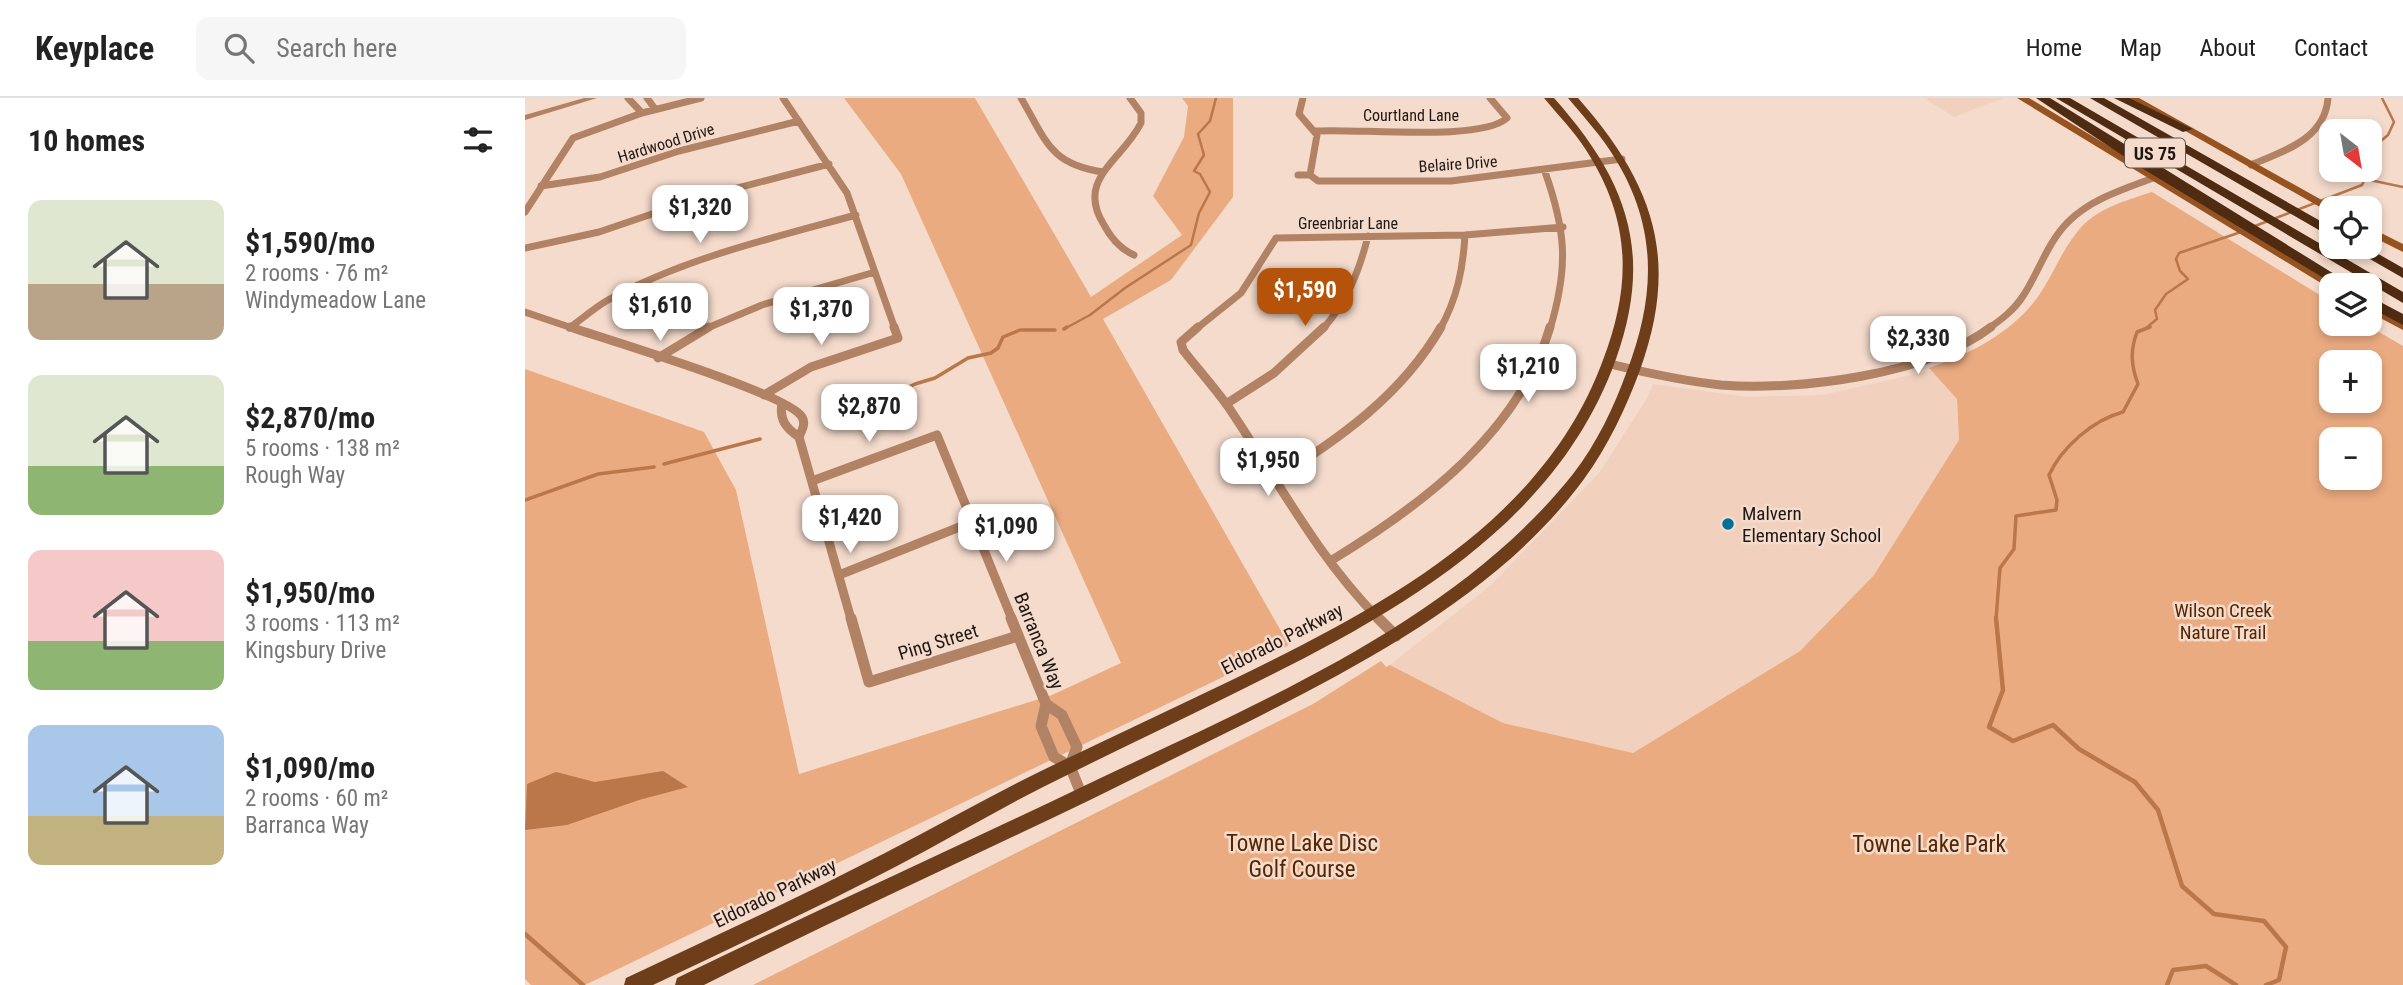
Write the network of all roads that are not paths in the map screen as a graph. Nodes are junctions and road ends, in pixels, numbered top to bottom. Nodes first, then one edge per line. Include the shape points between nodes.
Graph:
1 (575, 98) edge
2 (593, 98) edge
3 (628, 98) edge
4 (647, 98) edge
5 (701, 98) edge
6 (783, 98) edge
7 (1021, 98) edge
8 (1130, 98) edge
9 (1303, 98) edge
10 (1490, 98) edge
11 (1549, 98) edge
12 (1573, 98) edge
13 (2022, 98) edge
14 (2042, 98) edge
15 (2062, 98) edge
16 (2096, 98) edge
17 (2120, 98) edge
18 (2132, 98) edge
19 (2328, 98) edge
20 (656, 109) junction
21 (525, 113) edge
22 (642, 113) junction
23 (525, 118) edge
24 (799, 121) junction
25 (2187, 129) junction
26 (1316, 131) junction
27 (1622, 159) junction
28 (1600, 162) junction
29 (828, 164) junction
30 (2252, 165) junction
31 (1544, 169) junction
32 (1103, 173) junction
33 (1298, 175) dead end
34 (1310, 175) junction
35 (2153, 178) junction
36 (541, 186) junction
37 (2319, 202) edge
38 (525, 212) edge
39 (856, 215) junction
40 (2226, 219) junction
41 (2319, 226) edge
42 (1563, 227) junction
43 (1627, 234) junction
44 (1465, 235) junction
45 (1651, 235) junction
46 (1368, 236) junction
47 (2382, 237) edge
48 (2260, 239) junction
49 (525, 248) edge
50 (2403, 249) edge
51 (1134, 256) dead end
52 (2377, 259) edge
53 (875, 272) junction
54 (2323, 273) edge
55 (2403, 274) edge
56 (2319, 276) edge
57 (2403, 298) edge
58 (2382, 308) edge
59 (525, 312) edge
60 (2382, 314) edge
61 (2403, 320) edge
62 (1183, 324) dead end
63 (2403, 326) edge
64 (569, 328) junction
65 (1194, 332) junction
66 (658, 358) junction
67 (1610, 364) junction
68 (1637, 371) junction
69 (764, 395) junction
70 (782, 403) junction
71 (1226, 404) junction
72 (799, 437) junction
73 (1273, 480) junction
74 (812, 481) junction
75 (972, 522) junction
76 (1332, 560) junction
77 (839, 575) junction
78 (1373, 615) junction
79 (1018, 636) junction
80 (1396, 636) junction
81 (1047, 704) junction
82 (1070, 766) junction
83 (1082, 796) junction
84 (633, 985) edge
85 (684, 985) edge

1 - 21 street
2 - 23 street
3 - 22 street
4 - 20 street
5 - 20 street
6 - 24 street
7 - 32 street via 1052,152 1066,165
8 - 32 street via 1141,121
9 - 26 street via 1299,114
10 - 26 street, Courtland Lane via 1505,121 1447,130
11 - 28 main road, Eldorado Parkway
12 - 27 main road
13 - 35 main road
14 - 40 highway
15 - 57 highway, US 75
16 - 41 highway, US 75
17 - 25 highway
18 - 25 main road
19 - 30 street via 2328,111 2313,133
20 - 22 street
22 - 36 street via 573,138
24 - 29 street
24 - 36 street, Hardwood Drive via 679,151 600,177
25 - 30 main road
26 - 34 street
27 - 28 street, Belaire Drive
27 - 45 main road
28 - 31 street, Belaire Drive
28 - 43 main road, Eldorado Parkway
29 - 39 street
29 - 49 street via 699,198 600,232
30 - 37 main road
31 - 34 street, Belaire Drive via 1451,181 1318,181
31 - 42 street
32 - 51 street via 1095,181 1096,214 1119,249
33 - 34 street, Belaire Drive
35 - 40 main road
35 - 68 street via 2095,203 2069,221 2028,290 2006,316 1935,355 1849,377 1787,384 1714,384
36 - 38 street
39 - 53 street
39 - 64 street via 702,259 648,280 606,301
40 - 48 highway
42 - 44 street, Greenbriar Lane
42 - 76 street via 1566,255 1558,310 1516,396 1445,479 1409,510
43 - 45 main road
43 - 67 main road, Eldorado Parkway via 1625,313
44 - 46 street, Greenbriar Lane
44 - 73 street via 1462,276 1452,304 1420,359 1368,415
45 - 68 main road via 1654,298
46 - 65 street, Greenbriar Lane via 1273,240 1240,295
46 - 71 street via 1358,277 1330,322 1284,367
47 - 50 main road
48 - 54 highway
48 - 56 main road
52 - 55 highway
53 - 66 street via 741,312 707,326
53 - 69 street via 898,338 818,363
58 - 61 highway
59 - 64 street
60 - 63 main road
62 - 65 street
64 - 66 street
65 - 71 street, Greenbriar Lane via 1181,342 1183,350
66 - 69 street
67 - 68 street
67 - 78 main road, Eldorado Parkway via 1577,429 1537,482 1467,549
68 - 80 main road via 1609,431 1549,512 1474,580
69 - 70 street
70 - 72 street via 782,422
70 - 72 street via 801,413 804,425
71 - 73 street
72 - 74 street
73 - 76 street
74 - 75 street, Barranca Way via 937,435
74 - 77 street
75 - 77 street
75 - 79 street, Barranca Way
76 - 78 street
77 - 79 street, Ping Street via 869,682
78 - 80 street
78 - 82 main road, Eldorado Parkway
79 - 81 street, Barranca Way
80 - 83 main road via 1312,683
81 - 82 street, Barranca Way via 1062,715 1077,747
81 - 82 street, Barranca Way via 1041,726 1054,757
82 - 83 street, Barranca Way
82 - 84 main road, Eldorado Parkway via 839,886
83 - 85 main road

